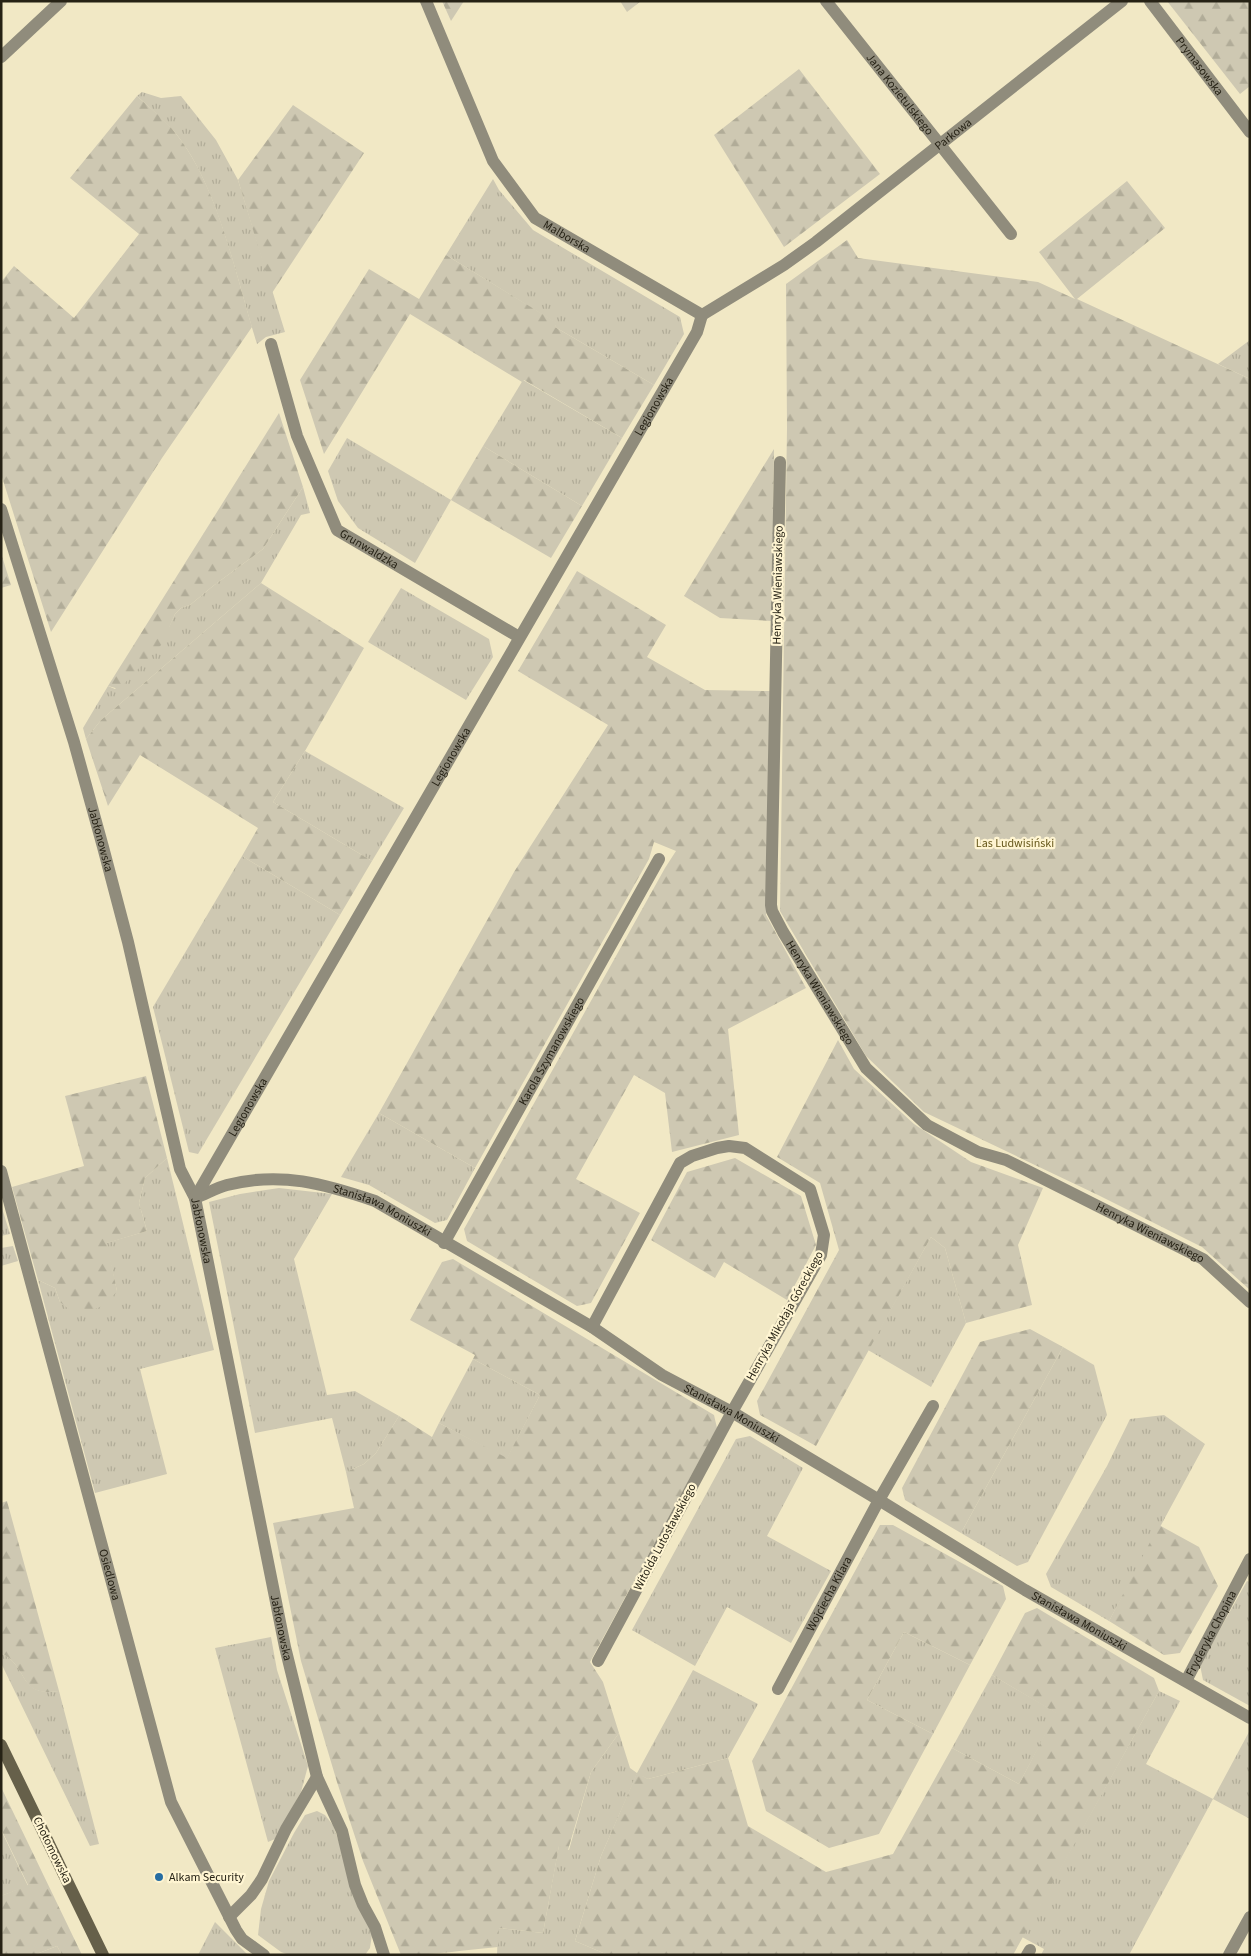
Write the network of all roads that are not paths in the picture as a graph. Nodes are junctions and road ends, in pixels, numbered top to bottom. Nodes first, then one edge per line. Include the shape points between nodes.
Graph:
1 (61, 1) edge
2 (426, 1) edge
3 (826, 1) edge
4 (1122, 1) edge
5 (1150, 1) edge
6 (1, 57) edge
7 (1250, 132) edge
8 (941, 145) junction
9 (1011, 234) dead end
10 (702, 315) junction
11 (271, 344) dead end
12 (780, 462) dead end
13 (1, 509) edge
14 (520, 637) junction
15 (659, 859) dead end
16 (1, 1171) edge
17 (195, 1198) junction
18 (444, 1243) junction
19 (1250, 1302) edge
20 (592, 1327) junction
21 (933, 1406) dead end
22 (732, 1412) junction
23 (879, 1500) junction
24 (1250, 1559) edge
25 (598, 1661) dead end
26 (1186, 1681) junction
27 (778, 1689) dead end
28 (1250, 1718) edge
29 (1, 1745) edge
30 (317, 1777) junction
31 (229, 1917) junction
32 (1250, 1917) edge
33 (103, 1955) edge
34 (264, 1955) edge
35 (384, 1955) edge
36 (1229, 1955) edge

1 - 6 street
2 - 10 street, Malborska via 493,161 535,218
3 - 8 street, Jana Kozietulskiego
4 - 8 street, Parkowa
5 - 7 street, Prymasowska
8 - 9 street, Jana Kozietulskiego
8 - 10 street, Parkowa via 784,265
10 - 14 street, Legionowska via 697,332
11 - 14 street, Grunwaldzka via 297,436 337,530
12 - 19 street, Henryka Wieniawskiego via 772,911 783,932 866,1068 927,1126 978,1152 1006,1160 1203,1259
13 - 17 street, Jabłonowska via 74,742 128,942 180,1169
14 - 17 street, Legionowska
15 - 18 street, Karola Szymanowskiego
16 - 31 street, Osiedlowa via 172,1802
17 - 18 street, Stanisława Moniuszki via 245,1181 271,1178 303,1180 375,1201
17 - 30 street, Jabłonowska via 285,1647
18 - 20 street, Stanisława Moniuszki
20 - 22 street, Stanisława Moniuszki via 662,1375
20 - 22 street, Henryka Mikołaja Góreckiego via 680,1163 716,1148 745,1148 810,1189 824,1244 821,1255
21 - 23 street, Wojciecha Kilara
22 - 23 street, Stanisława Moniuszki
22 - 25 street, Witolda Lutosławskiego
23 - 26 street, Stanisława Moniuszki via 1025,1590
23 - 27 street, Wojciecha Kilara
24 - 26 street, Fryderyka Chopina
26 - 28 street, Stanisława Moniuszki
29 - 33 street, Chotomowska
30 - 31 street via 286,1829 262,1879
30 - 35 street, Jabłonowska via 342,1831 355,1885
31 - 34 street, Osiedlowa via 242,1939
32 - 36 street

